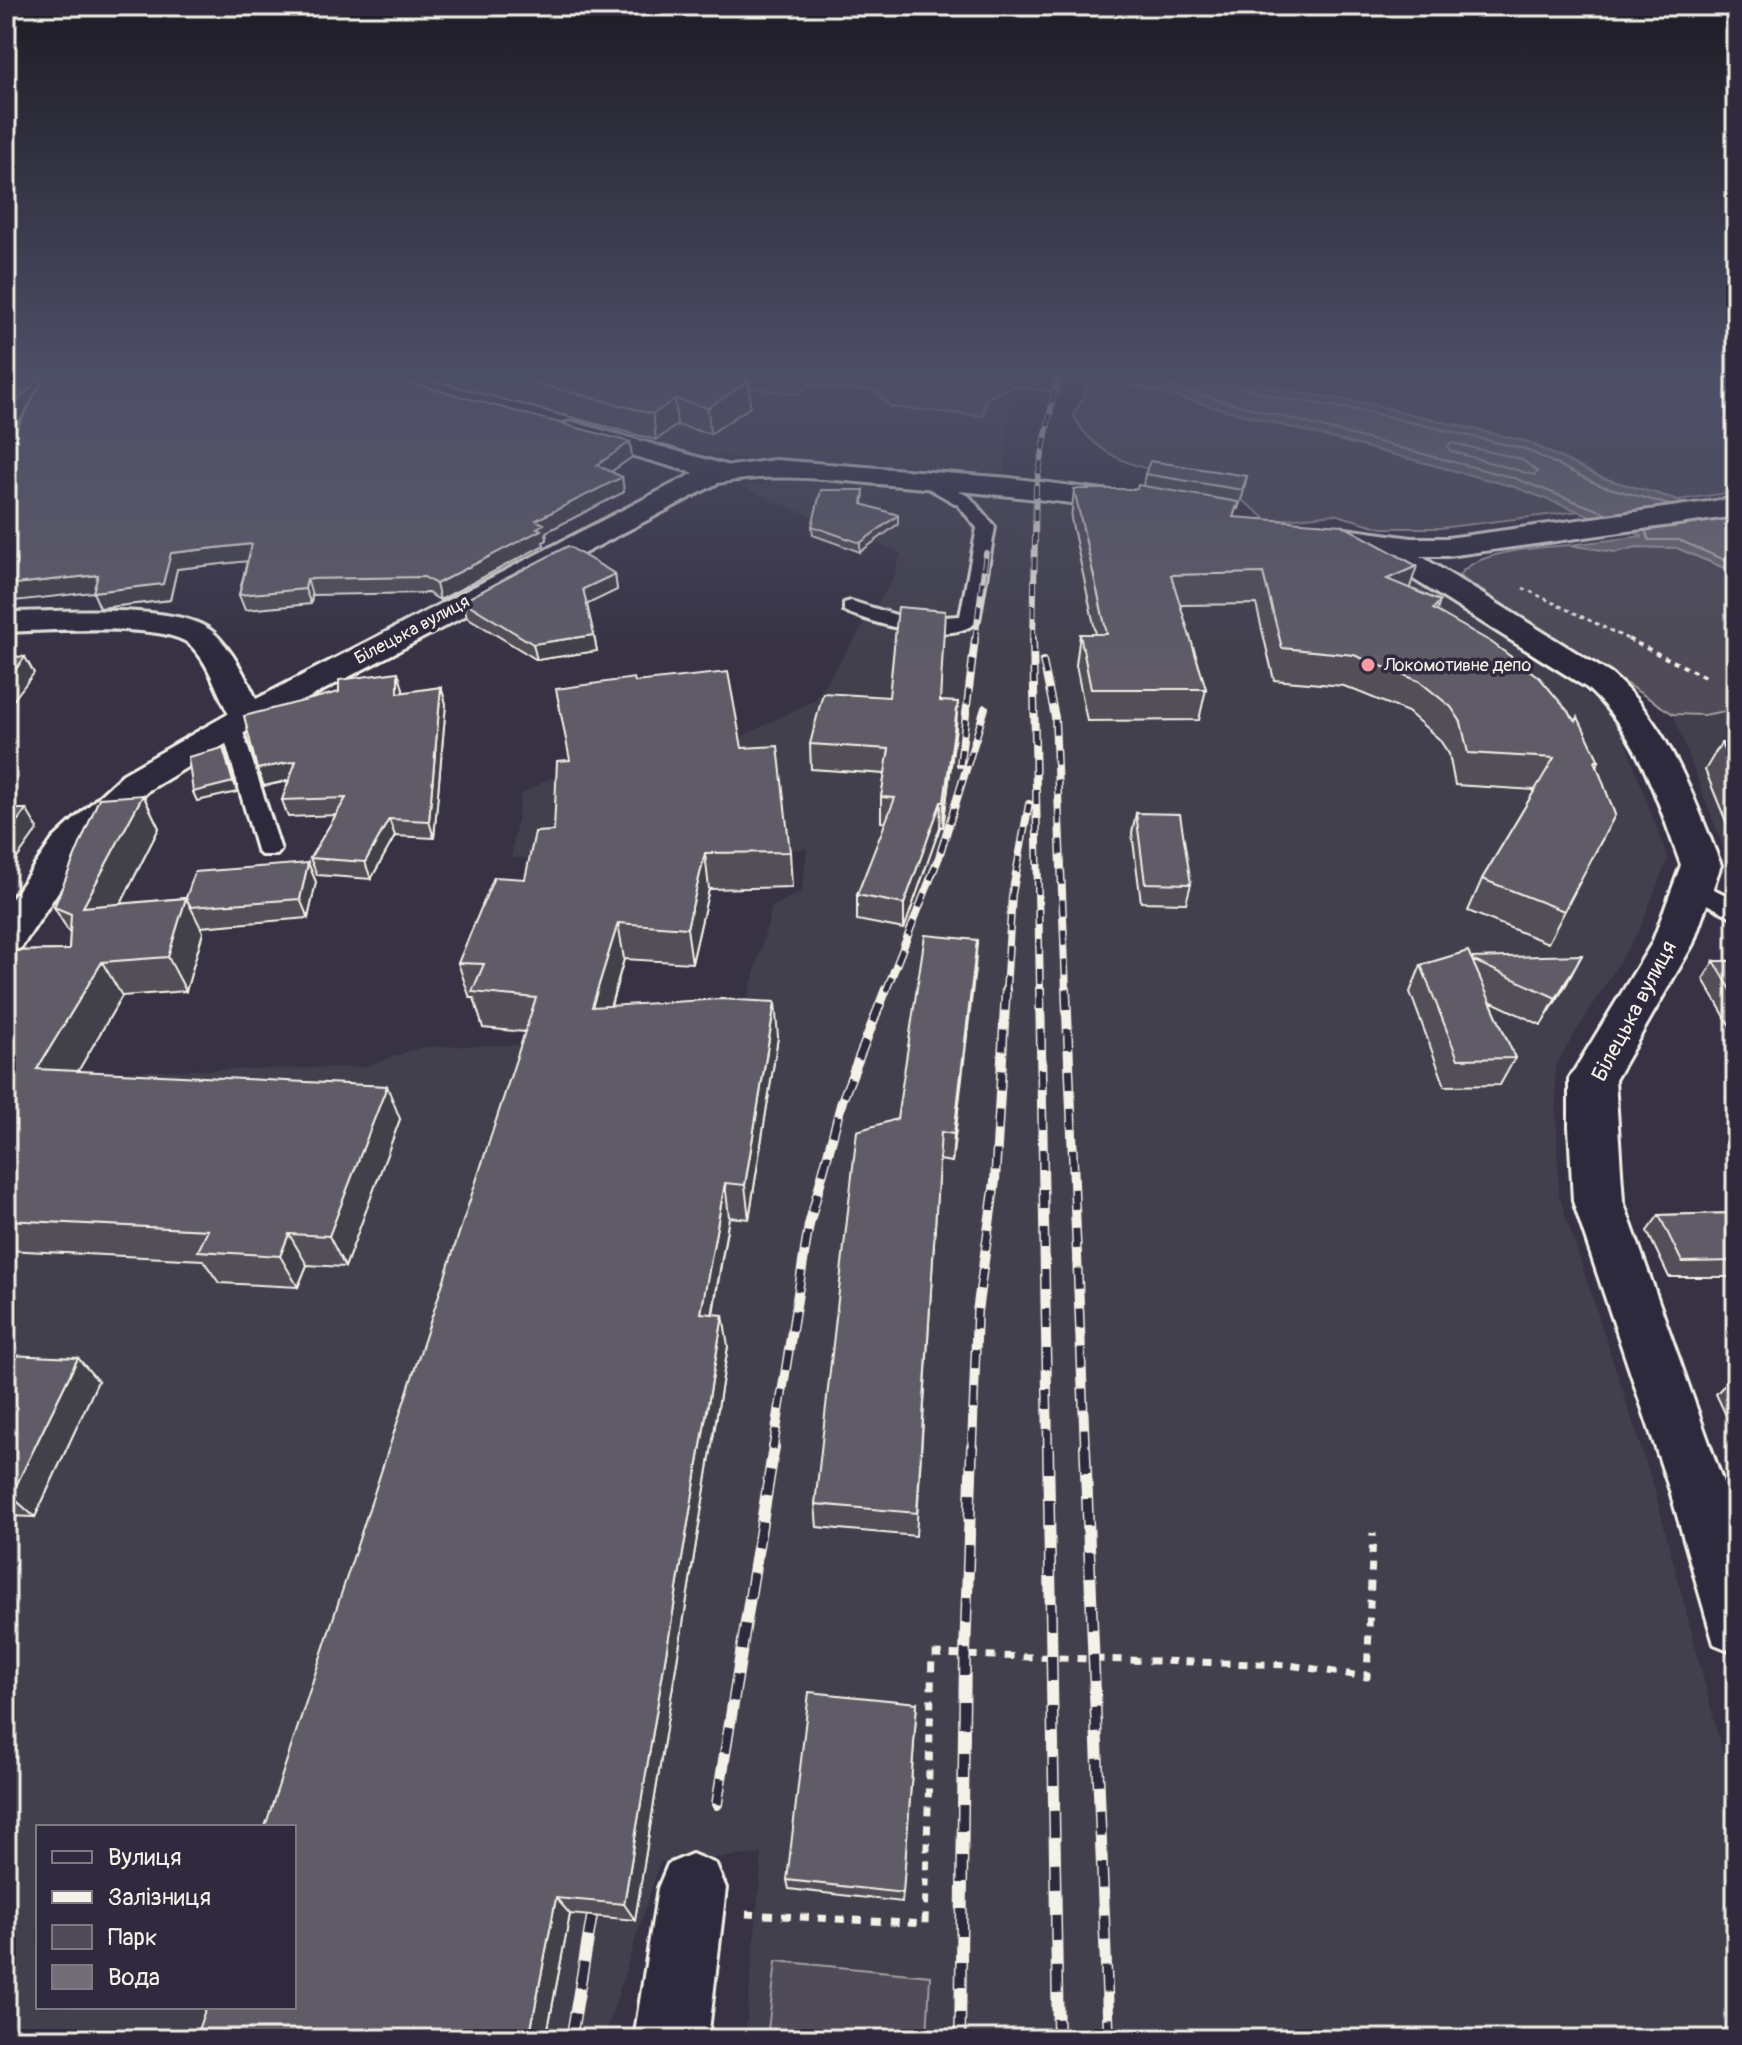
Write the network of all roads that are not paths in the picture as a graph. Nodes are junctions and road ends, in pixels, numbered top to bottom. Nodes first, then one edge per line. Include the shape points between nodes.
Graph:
1 (704, 467) edge
2 (723, 473) junction
3 (927, 480) junction
4 (1160, 507) edge
5 (1736, 507) edge
6 (1283, 528) edge
7 (1369, 542) junction
8 (851, 607) dead end
9 (6, 622) edge
10 (239, 721) junction
11 (269, 850) dead end
12 (1693, 887) junction
13 (1736, 911) edge
14 (6, 938) edge
15 (1736, 1622) edge
16 (691, 1900) road end
17 (671, 2039) edge

1 - 2 street
2 - 3 street, Білецька вулиця via 777,469
2 - 10 street, Білецька вулиця via 682,488
3 - 4 street, Білецька вулиця
3 - 8 lane via 964,501 986,527 969,620 907,627
5 - 7 street, Білецька вулиця via 1472,546
6 - 7 street, Білецька вулиця
7 - 12 street, Білецька вулиця via 1599,681 1625,703 1649,734 1701,865
9 - 10 street via 148,623 190,630 226,674
10 - 11 lane
10 - 14 street, Білецька вулиця via 110,803 49,870
12 - 13 lane
12 - 15 street, Білецька вулиця via 1672,944 1592,1079 1593,1127 1598,1201 1699,1491
16 - 17 street

